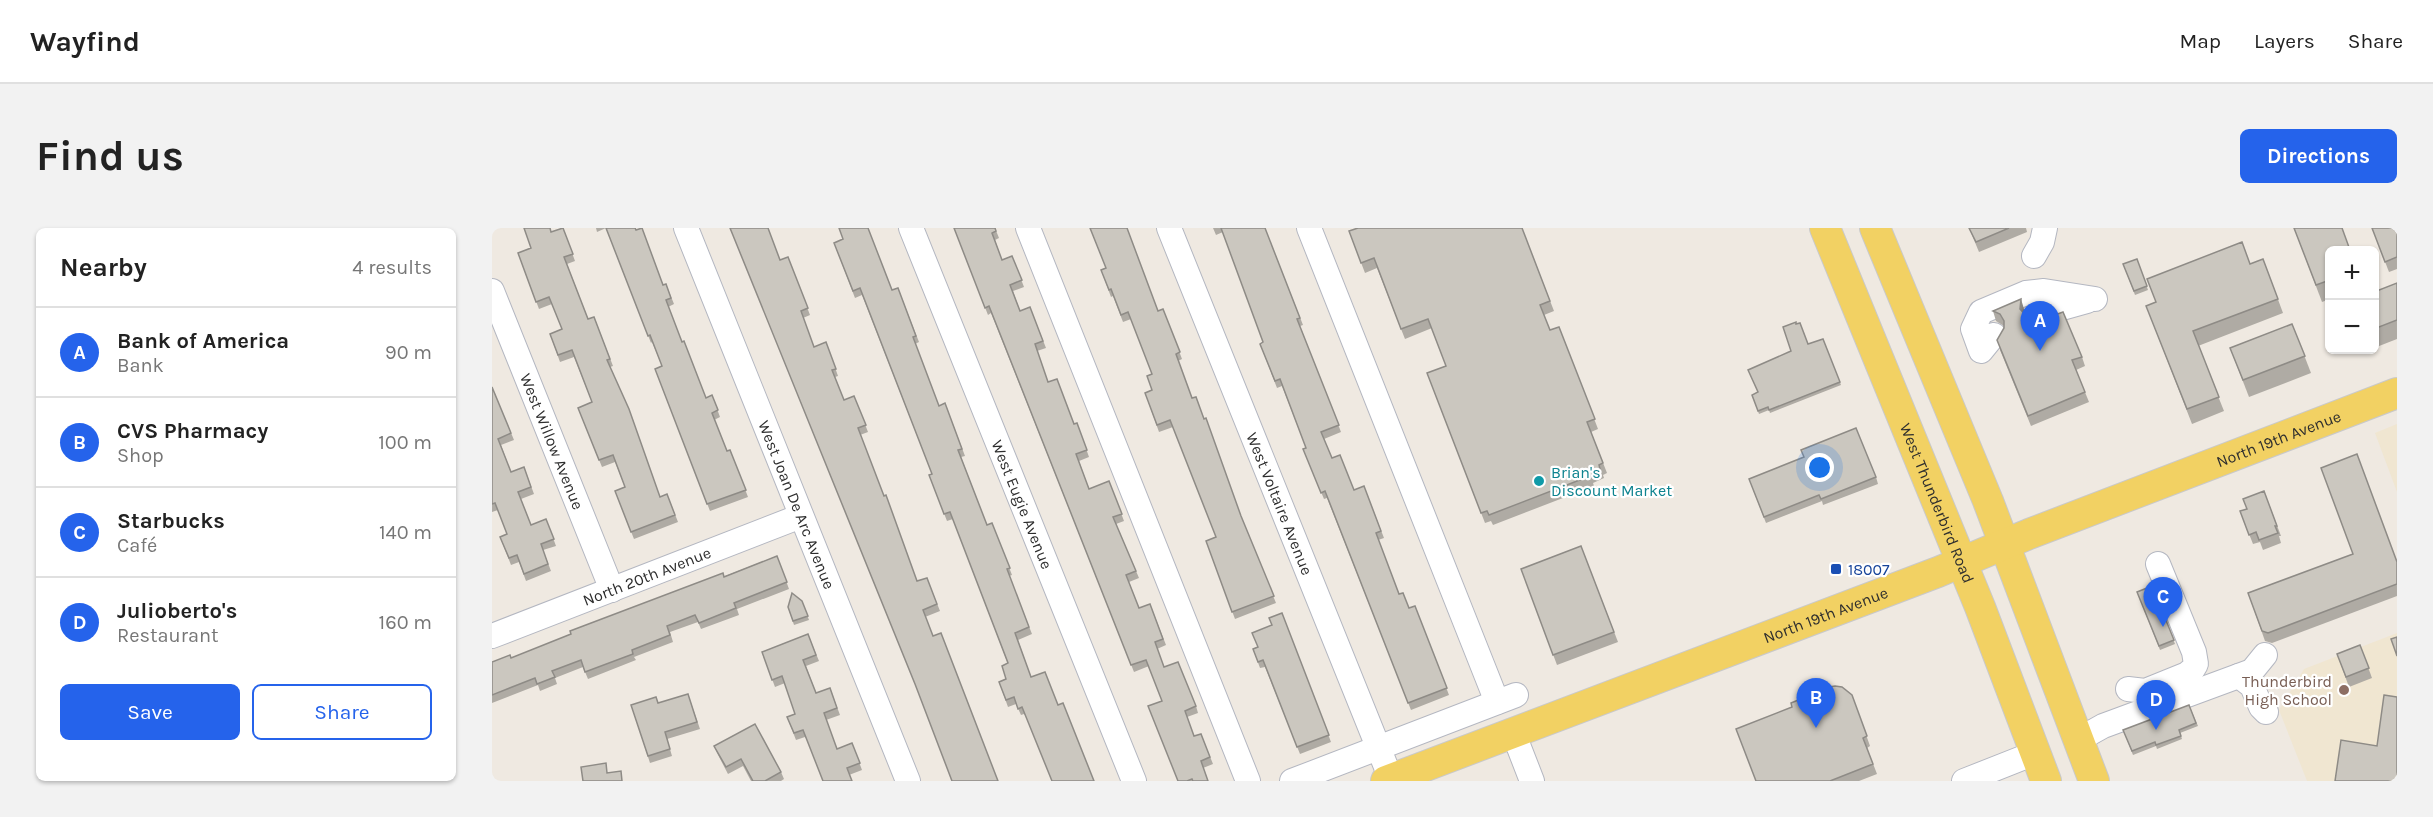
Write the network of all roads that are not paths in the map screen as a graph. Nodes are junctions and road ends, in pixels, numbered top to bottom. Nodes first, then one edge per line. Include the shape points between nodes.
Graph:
1 (686, 228) edge
2 (911, 228) edge
3 (1028, 228) edge
4 (1169, 228) edge
5 (1309, 228) edge
6 (1825, 228) edge
7 (1875, 228) edge
8 (2045, 228) edge
9 (2034, 256) dead end
10 (492, 291) edge
11 (2037, 315) dead end
12 (1988, 343) dead end
13 (2397, 393) edge
14 (801, 516) junction
15 (2005, 544) junction
16 (1962, 562) junction
17 (2158, 564) dead end
18 (612, 590) junction
19 (492, 636) edge
20 (2265, 655) dead end
21 (2239, 676) junction
22 (2128, 689) dead end
23 (2266, 712) dead end
24 (1513, 732) junction
25 (2078, 740) junction
26 (1380, 749) junction
27 (2036, 753) junction
28 (1388, 780) edge
29 (908, 781) edge
30 (1134, 781) edge
31 (1248, 781) edge
32 (1292, 781) edge
33 (1532, 781) edge
34 (1964, 781) edge
35 (2046, 781) edge
36 (2094, 781) edge

1 - 14 street, West Joan De Arc Avenue
2 - 30 street, West Eugie Avenue
3 - 31 street
4 - 26 street, West Voltaire Avenue
5 - 26 street via 1506,698
6 - 16 main road, West Thunderbird Road
7 - 15 main road
8 - 9 street
10 - 18 street, West Willow Avenue
11 - 12 street via 2095,299 2044,291 2026,293 1981,312 1973,329
13 - 15 main road, North 19th Avenue
14 - 18 street, North 20th Avenue
14 - 29 street, West Joan De Arc Avenue
15 - 16 main road, North 19th Avenue
15 - 25 main road
16 - 24 main road, North 19th Avenue
16 - 27 main road, West Thunderbird Road
17 - 22 street via 2196,664 2187,674 2145,691
18 - 19 street, North 20th Avenue
20 - 21 street via 2252,671
21 - 23 street via 2252,686
21 - 25 street via 2103,726
24 - 28 main road, North 19th Avenue
24 - 33 street
25 - 36 main road
26 - 28 street, West Voltaire Avenue
26 - 32 street
27 - 34 street
27 - 35 main road, West Thunderbird Road

